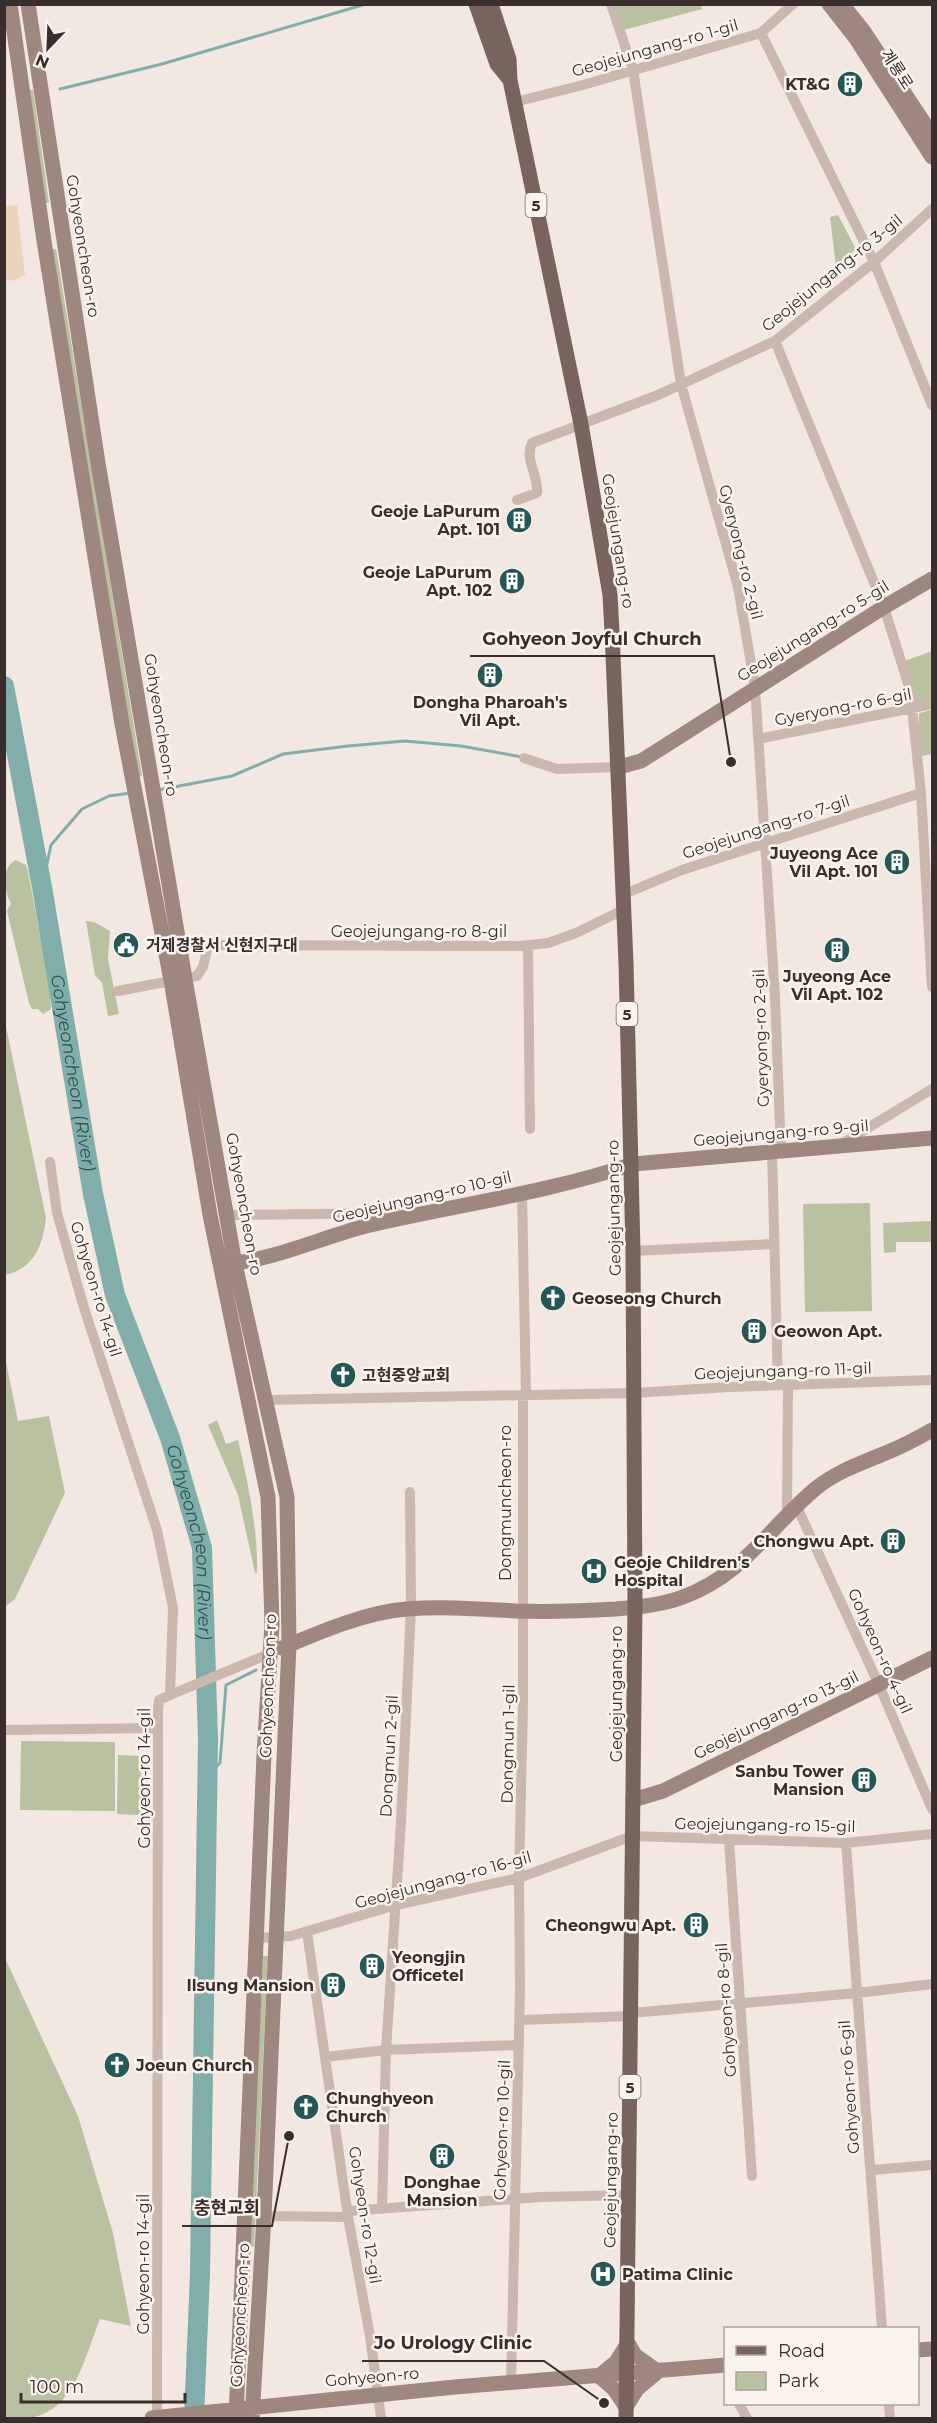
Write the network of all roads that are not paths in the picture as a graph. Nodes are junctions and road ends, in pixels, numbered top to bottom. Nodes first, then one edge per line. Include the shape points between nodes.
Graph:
1 (10, 4) edge
2 (28, 4) edge
3 (476, 4) edge
4 (491, 4) edge
5 (611, 4) edge
6 (793, 4) edge
7 (829, 4) edge
8 (842, 4) edge
9 (761, 33) junction
10 (633, 70) junction
11 (510, 80) junction
12 (515, 102) junction
13 (933, 135) edge
14 (933, 157) edge
15 (933, 209) edge
16 (874, 262) junction
17 (775, 341) junction
18 (681, 384) junction
19 (933, 405) edge
20 (581, 423) junction
21 (517, 500) dead end
22 (933, 579) edge
23 (884, 607) junction
24 (755, 687) junction
25 (933, 704) edge
26 (912, 710) junction
27 (758, 739) junction
28 (524, 758) dead end
29 (619, 766) junction
30 (921, 793) junction
31 (765, 842) junction
32 (622, 895) junction
33 (623, 910) junction
34 (528, 945) junction
35 (178, 980) junction
36 (933, 987) edge
37 (118, 991) dead end
38 (933, 1089) edge
39 (530, 1129) dead end
40 (933, 1137) edge
41 (837, 1146) junction
42 (776, 1152) junction
43 (50, 1162) dead end
44 (633, 1164) junction
45 (522, 1193) junction
46 (424, 1212) junction
47 (227, 1215) junction
48 (774, 1244) junction
49 (633, 1251) junction
50 (227, 1264) junction
51 (933, 1380) edge
52 (783, 1385) junction
53 (634, 1393) junction
54 (524, 1395) junction
55 (266, 1400) junction
56 (933, 1430) edge
57 (410, 1492) dead end
58 (792, 1513) junction
59 (635, 1607) junction
60 (411, 1608) junction
61 (524, 1611) junction
62 (289, 1645) junction
63 (266, 1656) junction
64 (933, 1658) edge
65 (879, 1685) junction
66 (170, 1695) junction
67 (158, 1728) junction
68 (4, 1730) edge
69 (633, 1800) junction
70 (933, 1809) edge
71 (933, 1834) edge
72 (632, 1836) junction
73 (729, 1841) junction
74 (846, 1843) junction
75 (519, 1878) junction
76 (396, 1905) junction
77 (307, 1932) junction
78 (277, 1937) junction
79 (258, 1938) junction
80 (933, 1984) edge
81 (857, 1993) junction
82 (739, 2002) junction
83 (631, 2014) junction
84 (520, 2020) junction
85 (519, 2045) junction
86 (386, 2050) junction
87 (325, 2057) junction
88 (933, 2165) edge
89 (871, 2170) junction
90 (752, 2176) dead end
91 (629, 2195) junction
92 (515, 2199) junction
93 (382, 2209) junction
94 (348, 2214) junction
95 (264, 2216) junction
96 (882, 2327) edge
97 (628, 2343) junction
98 (724, 2366) edge
99 (658, 2370) junction
100 (627, 2374) junction
101 (599, 2376) junction
102 (512, 2383) junction
103 (379, 2395) junction
104 (240, 2413) edge
105 (626, 2413) edge
106 (152, 2418) edge
107 (157, 2418) edge
108 (381, 2418) edge

1 - 35 street, Gohyeoncheon-ro via 44,241 135,793
2 - 35 street, Gohyeoncheon-ro via 153,790
3 - 11 main road, Geojejungang-ro / 5 via 497,64
4 - 11 main road, Geojejungang-ro / 5 via 509,59
5 - 10 street, Gyeryong-ro 2-gil
6 - 9 street, Geojejungang-ro 1-gil
7 - 14 street, 계룡로
8 - 13 street, 계룡로 via 866,33
9 - 10 street, Geojejungang-ro 1-gil
9 - 16 street
10 - 12 street, Geojejungang-ro 1-gil
10 - 18 street, Gyeryong-ro 2-gil
11 - 12 main road, Geojejungang-ro / 5
12 - 20 main road, Geojejungang-ro / 5
15 - 16 street, Geojejungang-ro 3-gil
16 - 17 street, Geojejungang-ro 3-gil
16 - 19 street
17 - 18 street, Geojejungang-ro 3-gil
17 - 23 street
18 - 20 street, Geojejungang-ro 3-gil
18 - 24 street, Gyeryong-ro 2-gil via 738,587
20 - 21 street, Geojejungang-ro 3-gil via 532,443 529,455 537,493
20 - 29 main road, Geojejungang-ro / 5 via 610,595
22 - 23 street, Geojejungang-ro 5-gil
23 - 24 street, Geojejungang-ro 5-gil
23 - 26 street via 910,690
24 - 27 street, Gyeryong-ro 2-gil
24 - 29 street, Geojejungang-ro 5-gil via 641,761
25 - 26 street, Gyeryong-ro 6-gil
26 - 27 street, Gyeryong-ro 6-gil
26 - 30 street
27 - 31 street, Gyeryong-ro 2-gil
28 - 29 street via 557,769
29 - 32 main road, Geojejungang-ro / 5
30 - 31 street, Geojejungang-ro 7-gil
30 - 36 street
31 - 32 street, Geojejungang-ro 7-gil
31 - 42 street, Gyeryong-ro 2-gil via 775,997
32 - 33 main road, Geojejungang-ro / 5
33 - 34 street, Geojejungang-ro 8-gil via 576,933
33 - 44 main road, Geojejungang-ro / 5
34 - 35 street, Geojejungang-ro 8-gil via 208,945 201,973
34 - 39 street
35 - 37 street
35 - 47 street, Gohyeoncheon-ro
35 - 50 street, Gohyeoncheon-ro
38 - 41 street
40 - 41 street, Geojejungang-ro 9-gil
41 - 42 street, Geojejungang-ro 9-gil
42 - 44 street, Geojejungang-ro 9-gil
42 - 48 street, Gyeryong-ro 2-gil
43 - 66 street, Gohyeon-ro 14-gil via 57,1213 75,1276 157,1530 173,1608
44 - 45 street, Geojejungang-ro 10-gil
44 - 49 main road, Geojejungang-ro / 5
45 - 46 street, Geojejungang-ro 10-gil
45 - 54 street, Dongmuncheon-ro
46 - 47 street
46 - 50 street, Geojejungang-ro 10-gil
47 - 50 street, Gohyeoncheon-ro
48 - 49 street
48 - 52 street, Gyeryong-ro 2-gil
49 - 53 main road, Geojejungang-ro / 5
50 - 55 street, Gohyeoncheon-ro
50 - 63 street, Gohyeoncheon-ro via 268,1497 272,1624
51 - 52 street, Geojejungang-ro 11-gil
52 - 53 street, Geojejungang-ro 11-gil
52 - 58 street, Gyeryong-ro 2-gil
53 - 54 street, Geojejungang-ro 11-gil
53 - 59 main road, Geojejungang-ro / 5
54 - 55 street, Geojejungang-ro 11-gil
54 - 61 street, Dongmuncheon-ro
55 - 62 street, Gohyeoncheon-ro via 287,1497
56 - 58 street via 842,1471
57 - 60 street
58 - 59 street via 754,1552 709,1585 682,1598
58 - 65 street, Gohyeon-ro 4-gil
59 - 61 street
59 - 69 main road, Geojejungang-ro / 5
60 - 61 street
60 - 62 street via 364,1617
60 - 76 street, Dongmun 2-gil
61 - 75 street, Dongmun 1-gil
62 - 63 street
62 - 78 street, Gohyeoncheon-ro
63 - 66 street
63 - 79 street, Gohyeoncheon-ro
64 - 65 street, Geojejungang-ro 13-gil
65 - 69 street, Geojejungang-ro 13-gil via 663,1791
65 - 70 street, Gohyeon-ro 4-gil
66 - 67 street, Gohyeon-ro 14-gil via 159,1700
67 - 68 street
67 - 107 street, Gohyeon-ro 14-gil
69 - 72 main road, Geojejungang-ro / 5
71 - 74 street, Geojejungang-ro 15-gil
72 - 73 street, Geojejungang-ro 15-gil
72 - 75 street, Geojejungang-ro 16-gil
72 - 83 main road, Geojejungang-ro / 5
73 - 74 street, Geojejungang-ro 15-gil
73 - 82 street, Gohyeon-ro 8-gil
74 - 81 street, Gohyeon-ro 6-gil
75 - 76 street, Geojejungang-ro 16-gil
75 - 84 street, Gohyeon-ro 10-gil
76 - 77 street, Geojejungang-ro 16-gil
76 - 86 street, Dongmun 2-gil
77 - 78 street, Geojejungang-ro 16-gil
77 - 87 street, Gohyeon-ro 12-gil
78 - 79 street, Geojejungang-ro 16-gil
78 - 95 street, Gohyeoncheon-ro
79 - 104 street, Gohyeoncheon-ro
80 - 81 street
81 - 82 street
81 - 89 street, Gohyeon-ro 6-gil
82 - 83 street
82 - 90 street, Gohyeon-ro 8-gil
83 - 84 street
83 - 91 main road, Geojejungang-ro / 5
84 - 85 street, Gohyeon-ro 10-gil
85 - 86 street
85 - 92 street, Gohyeon-ro 10-gil
86 - 87 street
86 - 93 street, Dongmun 2-gil
87 - 94 street, Gohyeon-ro 12-gil
88 - 89 street
89 - 96 street, Gohyeon-ro 6-gil
91 - 92 street
91 - 97 main road, Geojejungang-ro / 5
92 - 93 street
92 - 102 street, Gohyeon-ro 10-gil
93 - 94 street
94 - 95 street
94 - 103 street, Gohyeon-ro 12-gil
95 - 104 street, Gohyeoncheon-ro
97 - 99 street via 635,2355
97 - 100 main road, Geojejungang-ro / 5
97 - 101 street via 616,2362
98 - 99 street, Gohyeon-ro
99 - 100 street, Gohyeon-ro
99 - 105 street via 638,2389
100 - 101 street, Gohyeon-ro
100 - 105 main road, Geojejungang-ro / 5
101 - 102 street, Gohyeon-ro
101 - 105 street via 614,2389
102 - 103 street, Gohyeon-ro
103 - 104 street, Gohyeon-ro
103 - 108 street, Gohyeon-ro 12-gil
104 - 107 street, Gohyeon-ro
106 - 107 street

